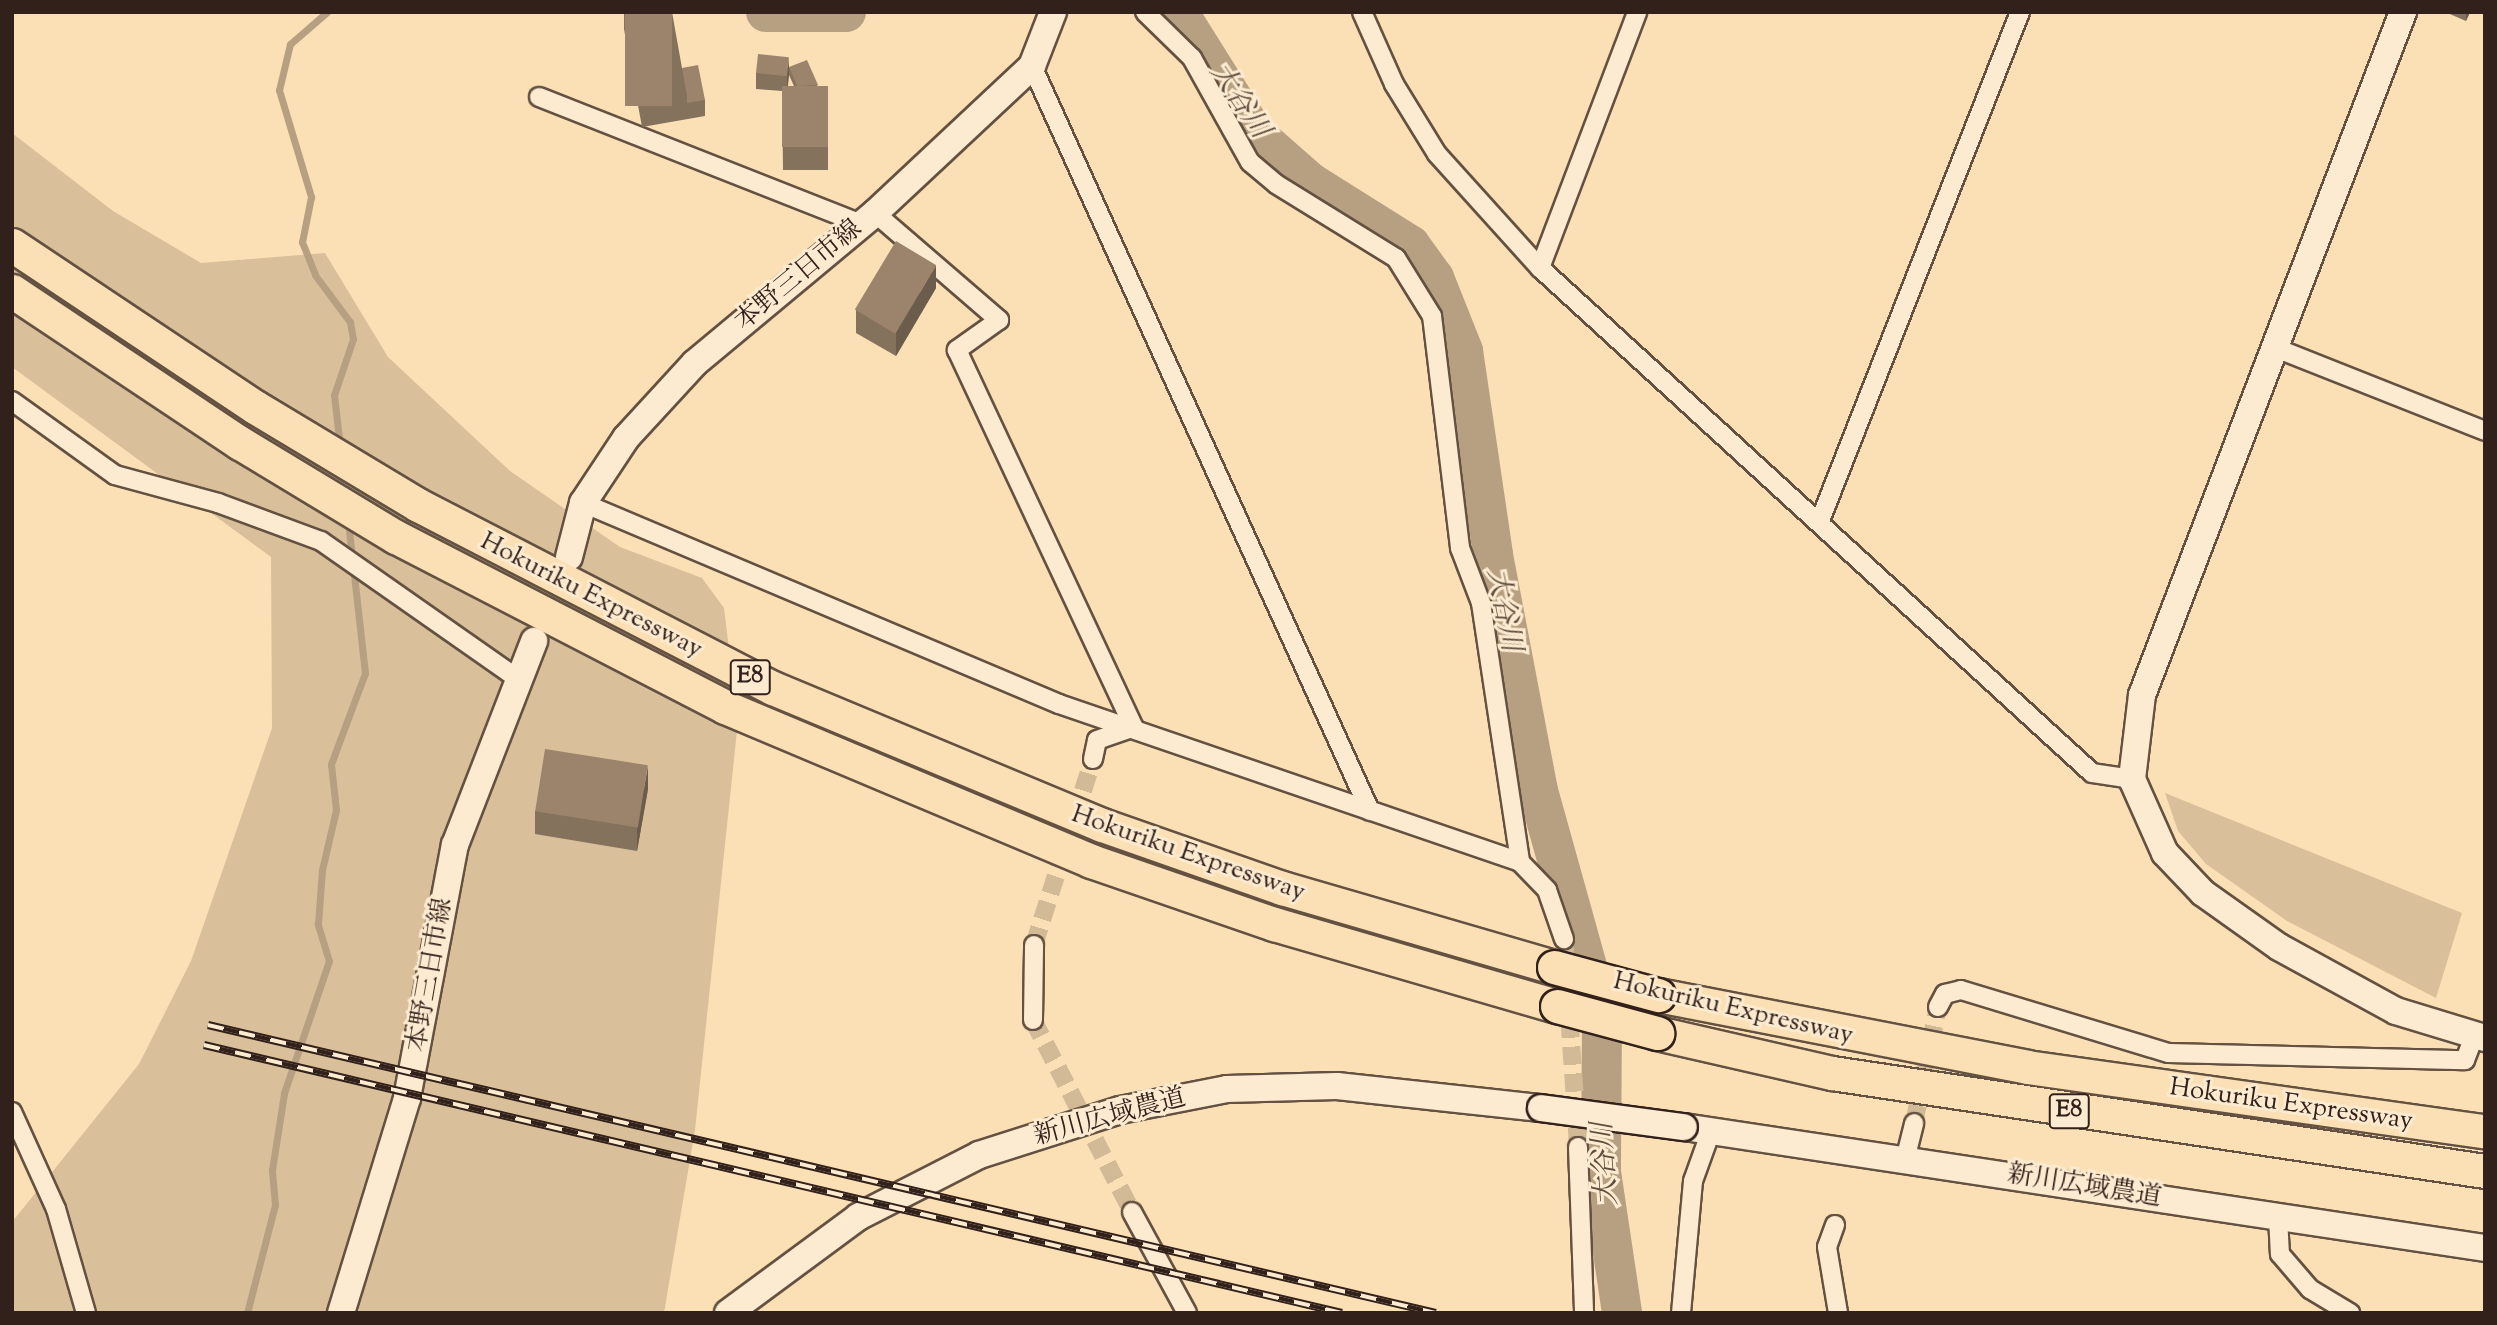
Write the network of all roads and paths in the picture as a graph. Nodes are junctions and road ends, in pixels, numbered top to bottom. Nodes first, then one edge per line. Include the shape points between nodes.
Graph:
1 (1053, 12) edge
2 (1146, 12) edge
3 (1362, 12) edge
4 (1637, 12) edge
5 (2020, 12) edge
6 (2403, 12) edge
7 (1032, 66) junction
8 (539, 97) dead end
9 (868, 219) junction
10 (12, 245) edge
11 (1540, 268) junction
12 (12, 291) edge
13 (2273, 347) junction
14 (12, 401) edge
15 (2485, 431) edge
16 (583, 503) junction
17 (1821, 518) junction
18 (569, 557) dead end
19 (534, 641) dead end
20 (518, 679) junction
21 (1134, 727) junction
22 (1093, 759) tunnel mouth
23 (2132, 779) junction
24 (1370, 811) junction
25 (1520, 862) junction
26 (1034, 945) tunnel mouth
27 (1559, 953) junction
28 (1938, 1007) dead end
29 (1033, 1020) tunnel mouth
30 (2479, 1037) edge
31 (12, 1112) edge
32 (1914, 1123) tunnel mouth
33 (1711, 1131) junction
34 (2485, 1131) edge
35 (1578, 1147) tunnel mouth
36 (1905, 1160) junction
37 (2485, 1171) edge
38 (1132, 1212) tunnel mouth
39 (2278, 1217) junction
40 (1835, 1225) dead end
41 (2485, 1248) edge
42 (86, 1313) edge
43 (341, 1313) edge
44 (727, 1313) edge
45 (1187, 1313) edge
46 (1584, 1313) edge
47 (1681, 1313) edge
48 (1838, 1313) edge
49 (2350, 1313) edge

1 - 7 street, 本野三日市線
2 - 25 street via 1192,58 1251,162 1276,184 1396,258 1432,316 1460,548 1481,603
3 - 11 street via 1394,84 1437,154
4 - 11 street
5 - 17 street
6 - 13 street
7 - 9 street, 本野三日市線
7 - 24 street
8 - 9 street
9 - 16 street, 本野三日市線 via 695,363 626,439
9 - 21 street via 999,320 957,350
10 - 27 highway, Hokuriku Expressway / E8 via 255,407 418,505 773,688 1102,825 1282,888
11 - 17 street
12 - 37 highway, Hokuriku Expressway / E8, bridge via 240,443 396,537 724,707 1091,861 1287,928 1657,1033 1858,1077
13 - 15 street
13 - 23 street via 2142,695
14 - 20 street via 115,475 218,503 321,541
16 - 18 street, 本野三日市線
16 - 21 street via 1059,704
17 - 23 street via 2092,773
19 - 20 street, 本野三日市線
20 - 43 street, 本野三日市線 via 455,845 410,1086
21 - 22 street via 1097,740
21 - 24 street
23 - 30 street via 2165,853 2203,893 2279,947 2396,1011
24 - 25 street
25 - 27 street via 1547,890
26 - 29 street
27 - 34 highway, Hokuriku Expressway / E8, bridge via 1658,995 2027,1066
28 - 30 street via 1945,994 1961,990 2169,1053 2465,1060
31 - 42 street via 56,1209
32 - 36 street
33 - 36 street, 新川広域農道
33 - 44 street, 新川広域農道, bridge via 1337,1086 1227,1089 1120,1110 979,1155 870,1211
33 - 47 street via 1693,1181
35 - 46 street
36 - 39 street, 新川広域農道
38 - 45 street
39 - 41 street, 新川広域農道
39 - 49 street via 2280,1254 2309,1289
40 - 48 street via 1826,1247

